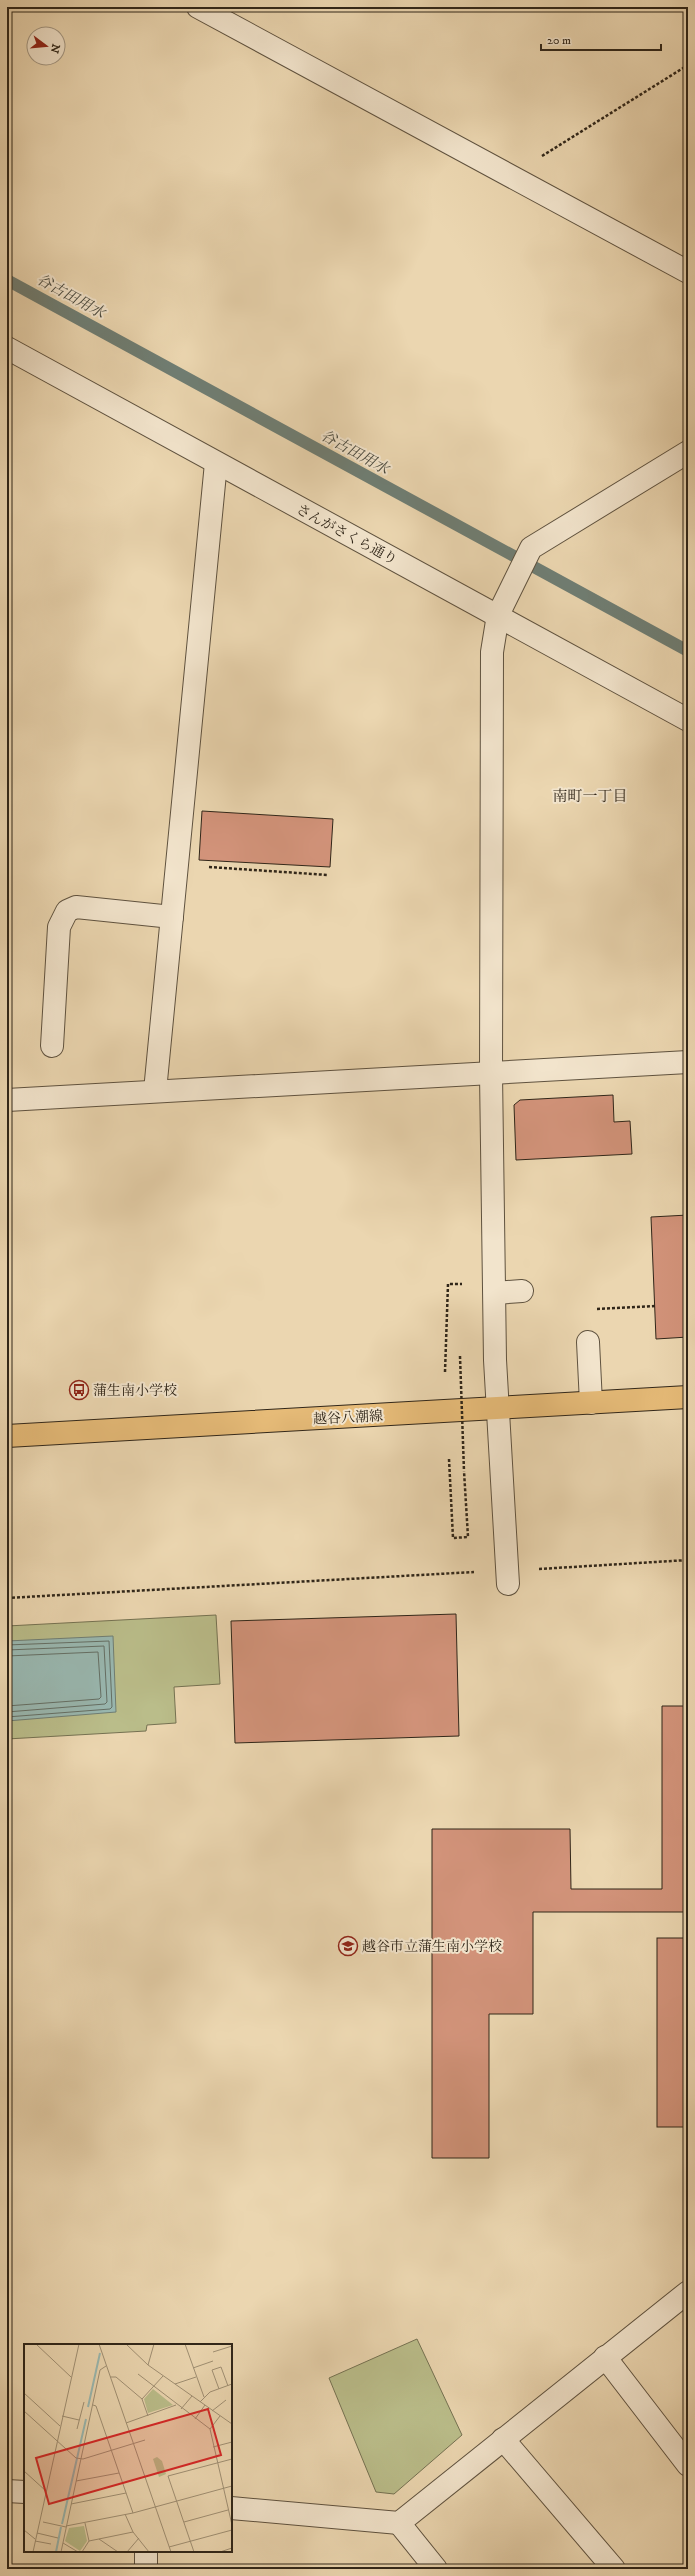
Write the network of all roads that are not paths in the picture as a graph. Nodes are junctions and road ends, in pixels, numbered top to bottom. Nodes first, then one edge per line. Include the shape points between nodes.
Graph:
1 (198, 7) edge
2 (688, 272) edge
3 (7, 348) edge
4 (688, 452) edge
5 (216, 463) junction
6 (498, 615) junction
7 (688, 720) edge
8 (172, 917) junction
9 (52, 1046) dead end
10 (688, 1062) edge
11 (491, 1074) junction
12 (155, 1091) junction
13 (7, 1100) edge
14 (522, 1292) dead end
15 (495, 1293) junction
16 (588, 1342) dead end
17 (688, 1397) edge
18 (591, 1403) junction
19 (498, 1409) junction
20 (7, 1436) edge
21 (507, 1577) road end
22 (688, 2292) edge
23 (605, 2357) junction
24 (503, 2439) junction
25 (688, 2465) edge
26 (7, 2491) edge
27 (24, 2492) edge
28 (232, 2508) edge
29 (399, 2523) junction
30 (146, 2552) edge
31 (432, 2568) edge
32 (146, 2569) edge
33 (614, 2569) edge

1 - 2 street
3 - 5 street, さんがさくら通り
4 - 6 street via 531,548
5 - 6 street, さんがさくら通り
5 - 8 street
6 - 7 street, さんがさくら通り
6 - 11 street via 492,652
8 - 9 street via 76,908 67,911 59,927
8 - 12 street
10 - 11 street
11 - 12 street
11 - 15 street
12 - 13 street
14 - 15 street
15 - 19 street via 494,1360
16 - 18 street
17 - 18 main road, 越谷八潮線
18 - 19 main road, 越谷八潮線
19 - 20 main road, 越谷八潮線
19 - 21 street
22 - 23 street
23 - 24 street
23 - 25 street
24 - 29 street
24 - 33 street
26 - 27 street
28 - 29 street
29 - 31 street
30 - 32 street

